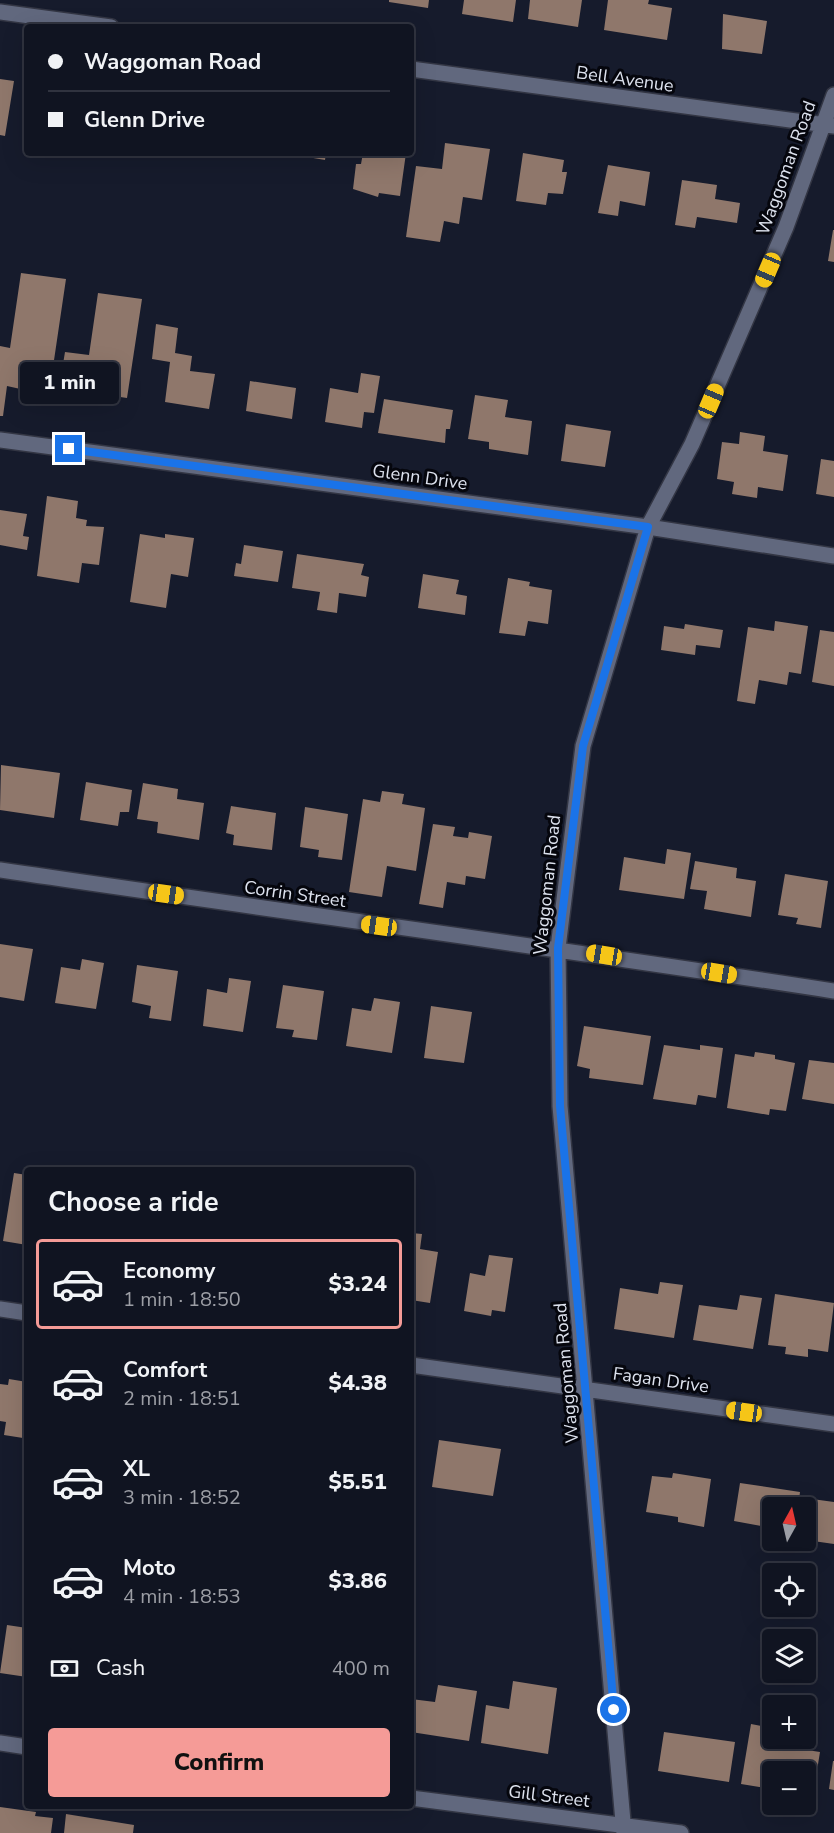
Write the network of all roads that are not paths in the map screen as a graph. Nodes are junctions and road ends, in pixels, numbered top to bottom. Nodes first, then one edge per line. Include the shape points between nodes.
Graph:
1 (0, 12) edge
2 (89, 24) edge
3 (414, 69) edge
4 (834, 95) edge
5 (828, 125) edge
6 (0, 440) edge
7 (648, 527) junction
8 (834, 556) edge
9 (0, 870) edge
10 (558, 948) junction
11 (834, 991) edge
12 (0, 1309) edge
13 (24, 1313) edge
14 (414, 1365) edge
15 (587, 1389) junction
16 (834, 1424) edge
17 (0, 1743) edge
18 (24, 1747) edge
19 (414, 1798) edge
20 (624, 1829) edge
21 (681, 1833) edge

1 - 2 street
3 - 5 street, Bell Avenue
4 - 5 street, Waggoman Road
5 - 7 street, Waggoman Road via 692,444
6 - 7 street, Glenn Drive
7 - 8 street, Glenn Drive
7 - 10 street, Waggoman Road via 583,746
9 - 10 street, Corrin Street
10 - 11 street, Corrin Street
10 - 15 street, Waggoman Road via 560,1106
12 - 13 street
14 - 15 street, Fagan Drive
15 - 16 street, Fagan Drive
15 - 20 street, Waggoman Road
17 - 18 street
19 - 20 street, Gill Street
20 - 21 street, Gill Street

